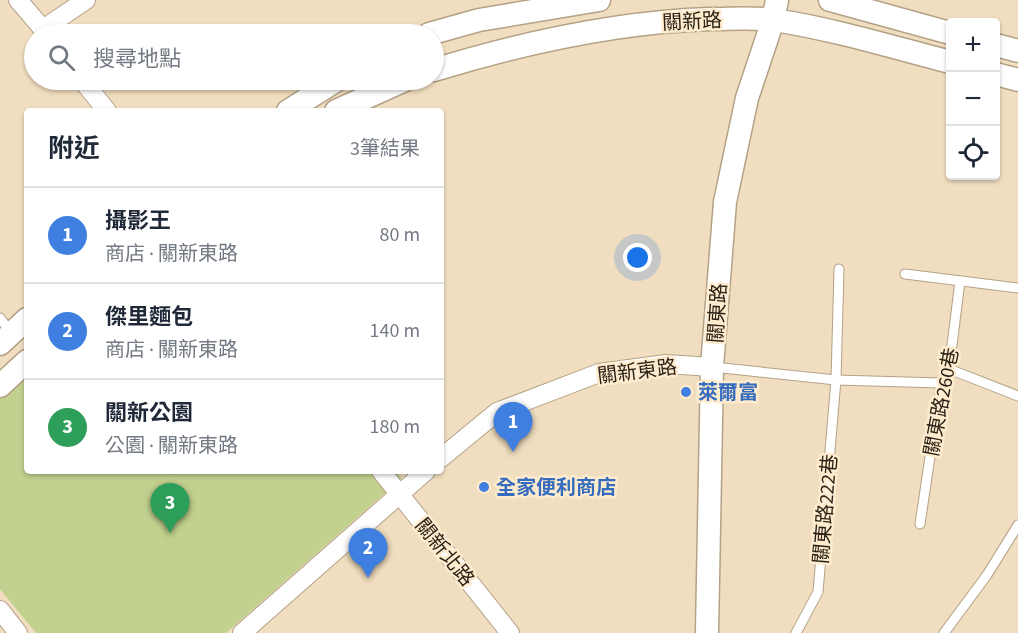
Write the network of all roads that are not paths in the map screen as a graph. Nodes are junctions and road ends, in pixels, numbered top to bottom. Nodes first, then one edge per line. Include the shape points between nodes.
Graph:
1 (18, 0) edge
2 (86, 0) edge
3 (599, 0) edge
4 (841, 2) edge
5 (775, 10) edge
6 (38, 24) edge
7 (55, 24) edge
8 (444, 30) edge
9 (946, 32) edge
10 (1000, 46) edge
11 (1018, 51) edge
12 (946, 61) edge
13 (444, 67) edge
14 (1000, 75) edge
15 (1018, 80) edge
16 (90, 90) edge
17 (321, 90) edge
18 (383, 90) edge
19 (105, 108) edge
20 (293, 108) edge
21 (343, 108) edge
22 (839, 269) dead end
23 (905, 274) dead end
24 (960, 281) junction
25 (1018, 288) edge
26 (24, 364) edge
27 (712, 367) junction
28 (949, 369) junction
29 (836, 380) junction
30 (941, 383) junction
31 (0, 386) edge
32 (1018, 396) edge
33 (444, 455) edge
34 (383, 474) edge
35 (422, 474) edge
36 (398, 494) junction
37 (920, 524) dead end
38 (1018, 525) edge
39 (0, 610) edge
40 (18, 633) edge
41 (242, 633) edge
42 (510, 633) edge
43 (707, 633) edge
44 (796, 633) edge
45 (944, 633) edge

1 - 6 street
2 - 7 street
3 - 8 street via 479,20
4 - 9 street
5 - 12 street, 關新路 via 841,34
5 - 13 street, 關新路 via 597,31 485,54
5 - 27 street, 關東路 via 747,98 725,202
10 - 11 street
14 - 15 street
16 - 19 street
17 - 20 street
18 - 21 street
22 - 29 lane
23 - 24 lane
24 - 25 lane
24 - 28 lane, 關東路260巷
26 - 31 street
27 - 29 lane
27 - 33 street, 關新東路 via 666,364 599,373 496,412
27 - 43 street, 關東路
28 - 30 lane, 關東路260巷
28 - 32 lane
29 - 30 lane
29 - 44 lane, 關東路222巷 via 818,592
30 - 37 lane, 關東路260巷
34 - 36 street, 關新北路
35 - 36 street
36 - 41 street
36 - 42 street, 關新北路
38 - 45 lane
39 - 40 street

